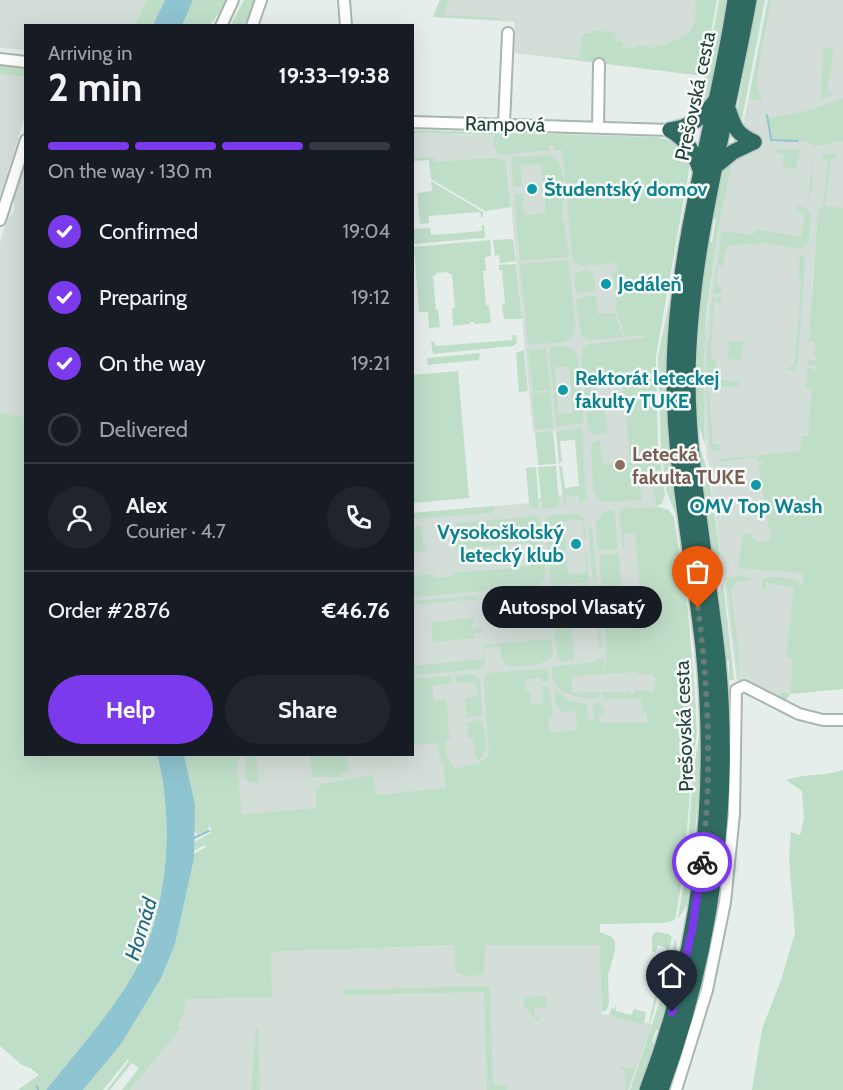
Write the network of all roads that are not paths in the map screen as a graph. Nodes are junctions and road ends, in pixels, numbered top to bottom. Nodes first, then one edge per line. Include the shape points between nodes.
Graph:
1 (233, 0) edge
2 (261, 0) edge
3 (344, 0) edge
4 (735, 0) edge
5 (749, 0) edge
6 (222, 24) edge
7 (253, 24) edge
8 (346, 24) edge
9 (508, 33) dead end
10 (0, 59) edge
11 (24, 62) edge
12 (600, 64) dead end
13 (717, 99) junction
14 (729, 110) junction
15 (414, 122) edge
16 (504, 124) junction
17 (598, 127) junction
18 (670, 130) junction
19 (24, 146) edge
20 (716, 166) junction
21 (701, 172) junction
22 (0, 220) edge
23 (843, 720) edge
24 (647, 1090) edge
25 (661, 1090) edge
26 (675, 1090) edge

1 - 6 street
2 - 7 street
3 - 8 street
4 - 13 highway, Prešovská cesta
5 - 14 highway, Prešovská cesta
9 - 16 street
10 - 11 street
12 - 17 street
13 - 18 highway via 699,120
13 - 21 highway, Prešovská cesta
14 - 20 highway, Prešovská cesta
14 - 20 highway via 737,131 754,142
15 - 16 street, Rampová
16 - 17 street, Rampová
17 - 18 street, Rampová
18 - 21 highway via 685,140
19 - 22 street
20 - 25 highway, Prešovská cesta via 693,294 688,388 695,481 720,682 722,801 714,884 702,950 687,1012
21 - 24 highway, Prešovská cesta via 679,290 674,398 706,684 706,819 687,956
23 - 26 street via 810,717 744,686 736,692 737,766 725,902 704,999

